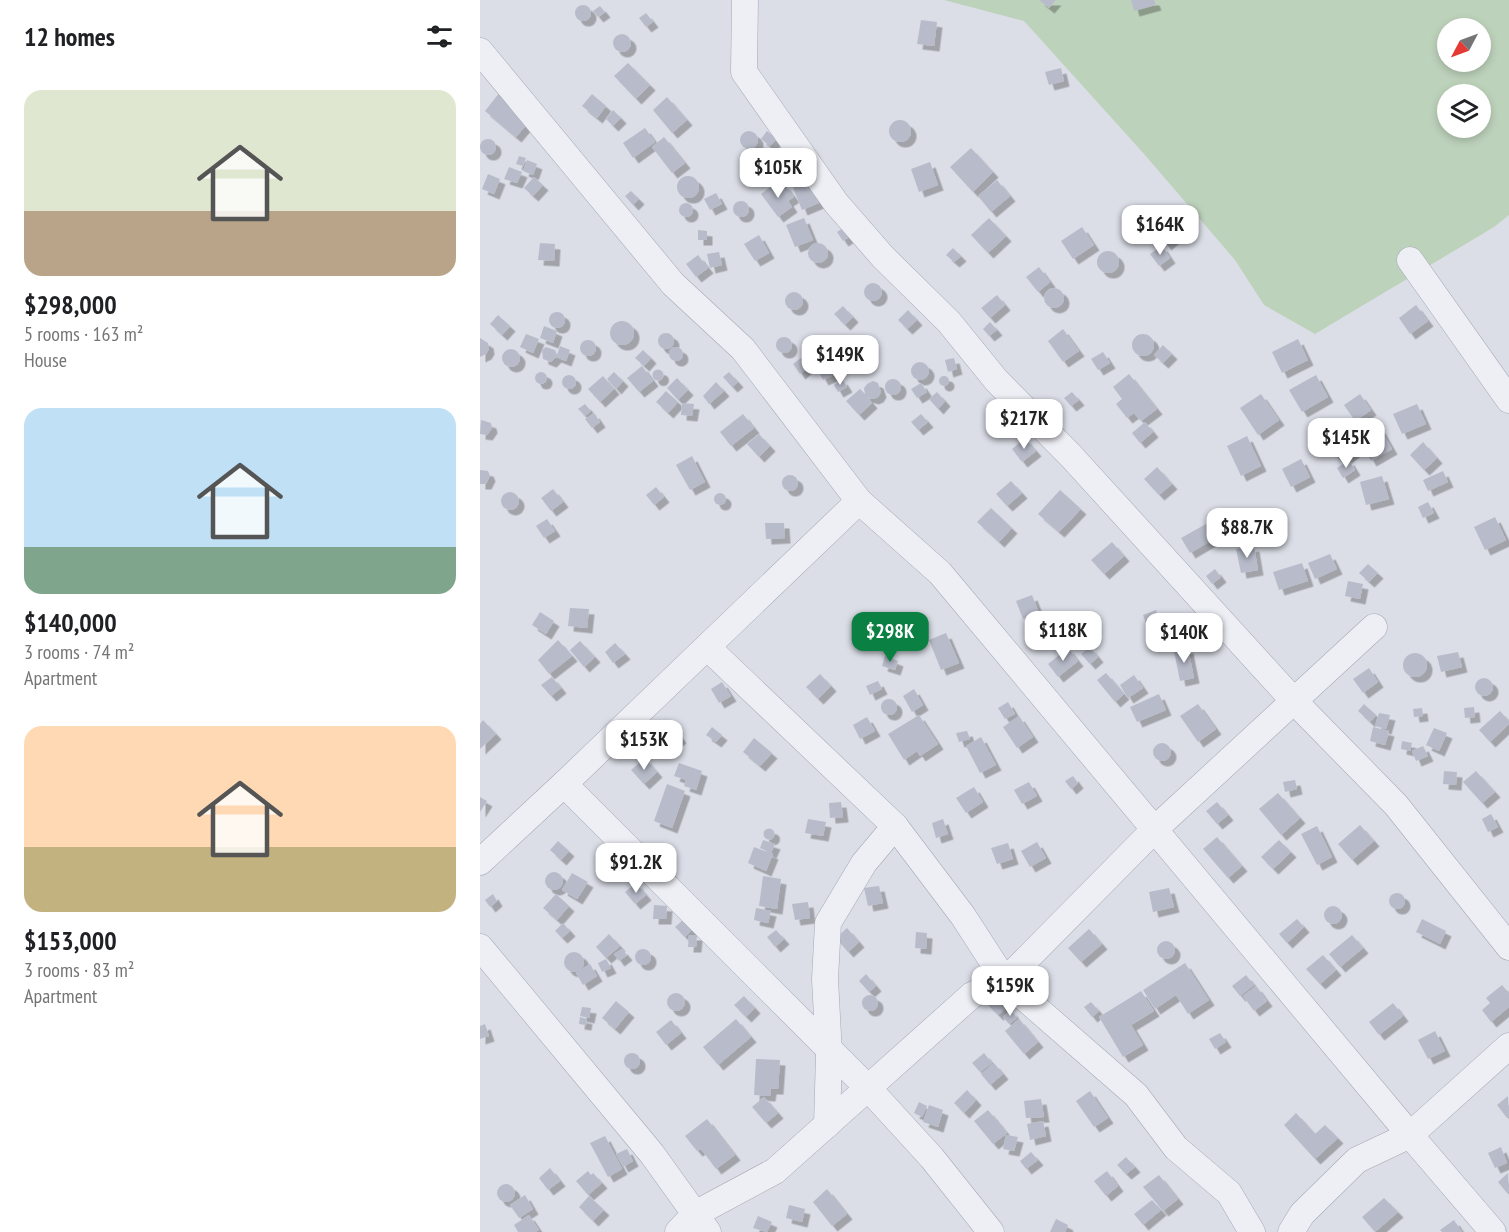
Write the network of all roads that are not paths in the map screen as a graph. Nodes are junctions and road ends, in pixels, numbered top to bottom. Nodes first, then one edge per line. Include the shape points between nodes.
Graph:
1 (746, 0) edge
2 (480, 51) edge
3 (1410, 260) dead end
4 (1509, 400) edge
5 (858, 501) junction
6 (1374, 627) dead end
7 (707, 647) junction
8 (1294, 701) junction
9 (564, 784) junction
10 (895, 826) junction
11 (1155, 829) junction
12 (480, 862) edge
13 (480, 947) edge
14 (1509, 947) edge
15 (1005, 981) junction
16 (1509, 1046) edge
17 (828, 1048) junction
18 (869, 1089) junction
19 (827, 1125) junction
20 (1410, 1135) junction
21 (694, 1226) edge
22 (991, 1232) edge
23 (1252, 1232) edge
24 (1291, 1232) edge
25 (1493, 1232) edge

1 - 8 street via 744,72 836,203
2 - 5 street via 673,284 743,349
3 - 4 street
5 - 7 street
5 - 11 street via 940,573
6 - 8 street
7 - 9 street
7 - 10 street
8 - 11 street
8 - 14 street via 1396,805
9 - 12 street
9 - 17 street
10 - 15 street via 963,916
10 - 17 street via 864,862 828,923
11 - 15 street
11 - 20 street
13 - 21 street via 652,1154
15 - 18 street via 972,995
15 - 23 street via 1136,1095 1176,1148 1229,1192
16 - 20 street
17 - 18 street
17 - 19 street
18 - 19 street
18 - 22 street via 932,1158
19 - 21 street via 775,1171
20 - 24 street via 1357,1160 1302,1214
20 - 25 street

